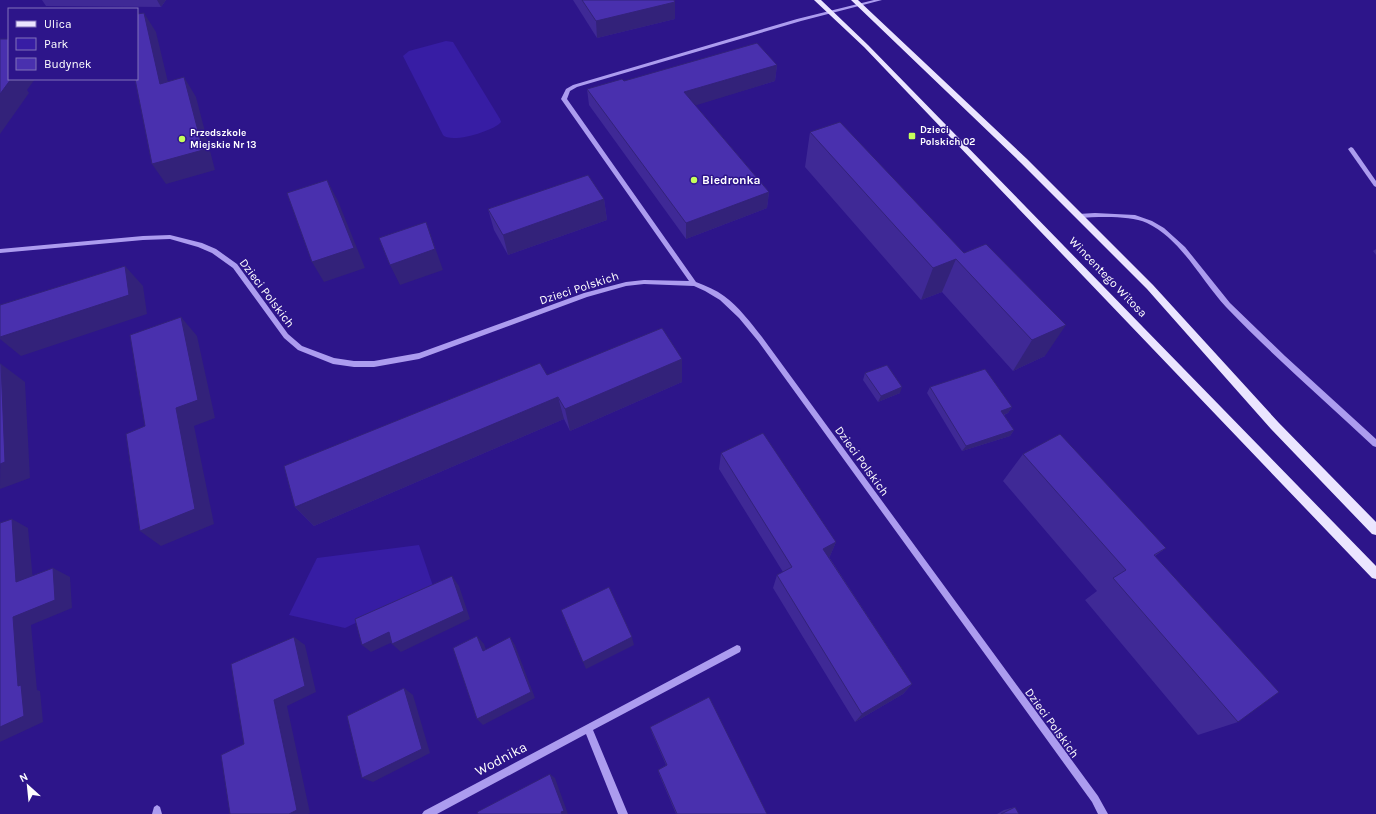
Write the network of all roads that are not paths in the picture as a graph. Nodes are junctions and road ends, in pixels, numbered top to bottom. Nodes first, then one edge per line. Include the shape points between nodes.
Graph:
1 (817, 0) edge
2 (880, 0) edge
3 (856, 2) edge
4 (830, 12) junction
5 (1351, 149) dead end
6 (1376, 186) edge
7 (1078, 216) junction
8 (0, 251) edge
9 (694, 284) junction
10 (1376, 444) edge
11 (1376, 530) edge
12 (1376, 574) edge
13 (737, 649) dead end
14 (588, 728) junction
15 (427, 814) edge
16 (623, 814) edge
17 (1103, 814) edge

1 - 4 main road, Wincentego Witosa
2 - 3 street
3 - 4 street
3 - 7 main road, Wincentego Witosa via 1024,161
4 - 9 street via 575,86 566,94 564,99
4 - 12 main road, Wincentego Witosa via 940,122
5 - 6 street
7 - 10 street via 1138,219 1149,222 1169,234 1228,305
7 - 11 main road, Wincentego Witosa via 1150,287 1271,421
8 - 9 street, Dzieci Polskich via 170,237 200,245 214,251 235,266 286,336 300,348 332,361 354,364 374,364 419,356 609,288 644,282
9 - 17 street, Dzieci Polskich via 722,298 760,339
13 - 14 street, Wodnika
14 - 15 street, Wodnika
14 - 16 street

